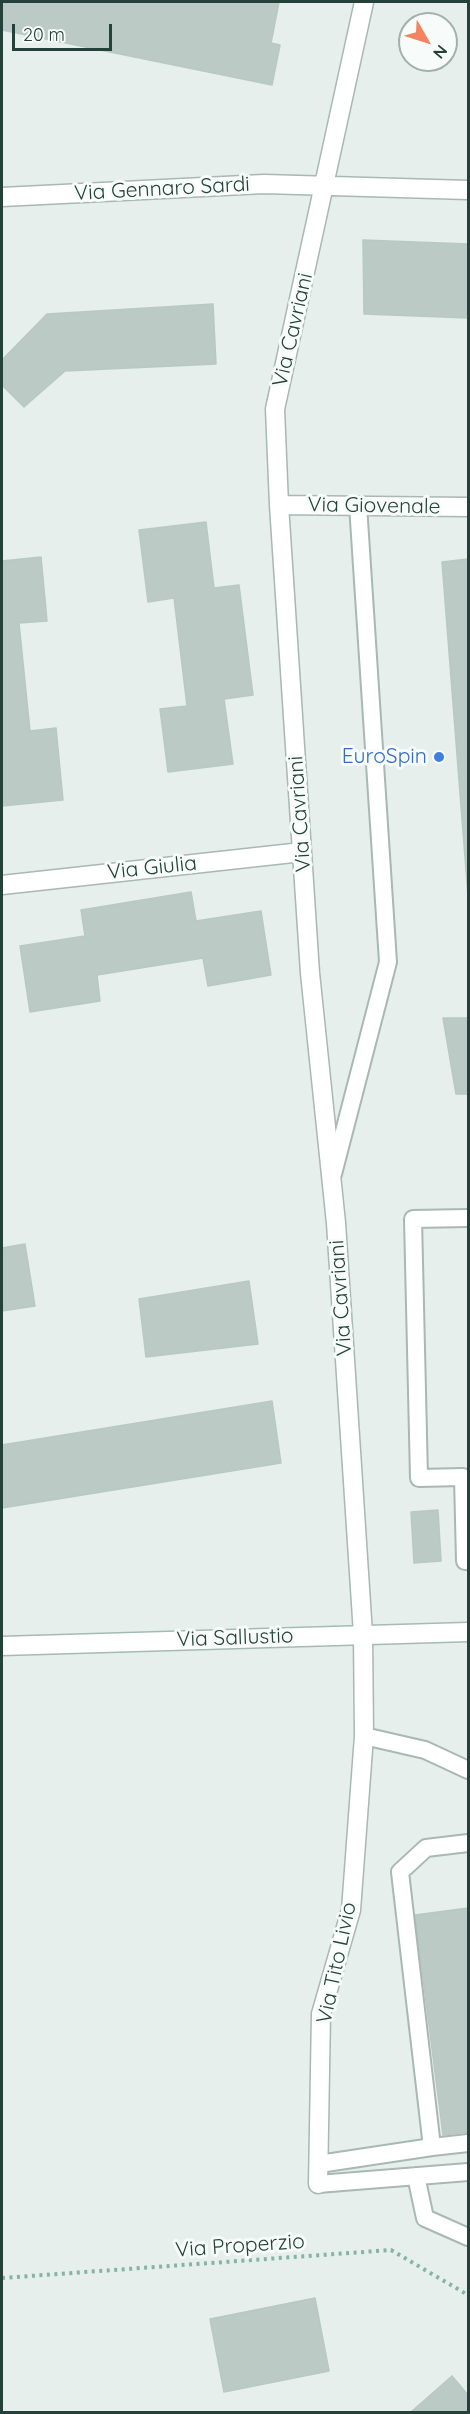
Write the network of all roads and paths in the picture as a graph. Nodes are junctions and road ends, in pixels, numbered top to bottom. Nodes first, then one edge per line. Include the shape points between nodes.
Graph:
1 (364, 2) edge
2 (323, 185) junction
3 (468, 190) edge
4 (2, 197) edge
5 (279, 505) junction
6 (358, 505) junction
7 (468, 507) edge
8 (302, 852) junction
9 (2, 885) edge
10 (332, 1178) junction
11 (468, 1218) edge
12 (468, 1561) edge
13 (468, 1632) edge
14 (363, 1634) junction
15 (2, 1647) edge
16 (364, 1736) junction
17 (468, 1770) edge
18 (468, 1843) edge
19 (468, 2143) edge
20 (432, 2147) junction
21 (319, 2163) junction
22 (468, 2172) edge
23 (416, 2176) junction
24 (318, 2184) joint
25 (468, 2237) edge
26 (2, 2278) edge
27 (468, 2295) edge

1 - 2 street, Via Cavriani
2 - 3 street, Via Gennaro Sardi
2 - 4 street, Via Gennaro Sardi via 264,184
2 - 5 street, Via Cavriani via 275,409
5 - 6 street, Via Giovenale
5 - 8 street, Via Cavriani
6 - 7 street, Via Giovenale
6 - 10 lane via 388,962
8 - 9 street, Via Giulia
8 - 10 street, Via Cavriani via 316,1040
10 - 14 street, Via Cavriani
11 - 12 lane via 413,1220 419,1478 463,1477
13 - 14 street, Via Sallustio
14 - 15 street, Via Sallustio
14 - 16 street, Via Tito Livio
16 - 17 lane via 424,1750
16 - 21 street, Via Tito Livio via 351,1910 321,2014
18 - 20 lane via 426,1848 400,1872
19 - 20 lane
20 - 21 lane
21 - 24 street, Via Tito Livio
22 - 23 lane
23 - 24 lane
23 - 25 lane via 425,2218
26 - 27 path, Via Properzio via 391,2250

